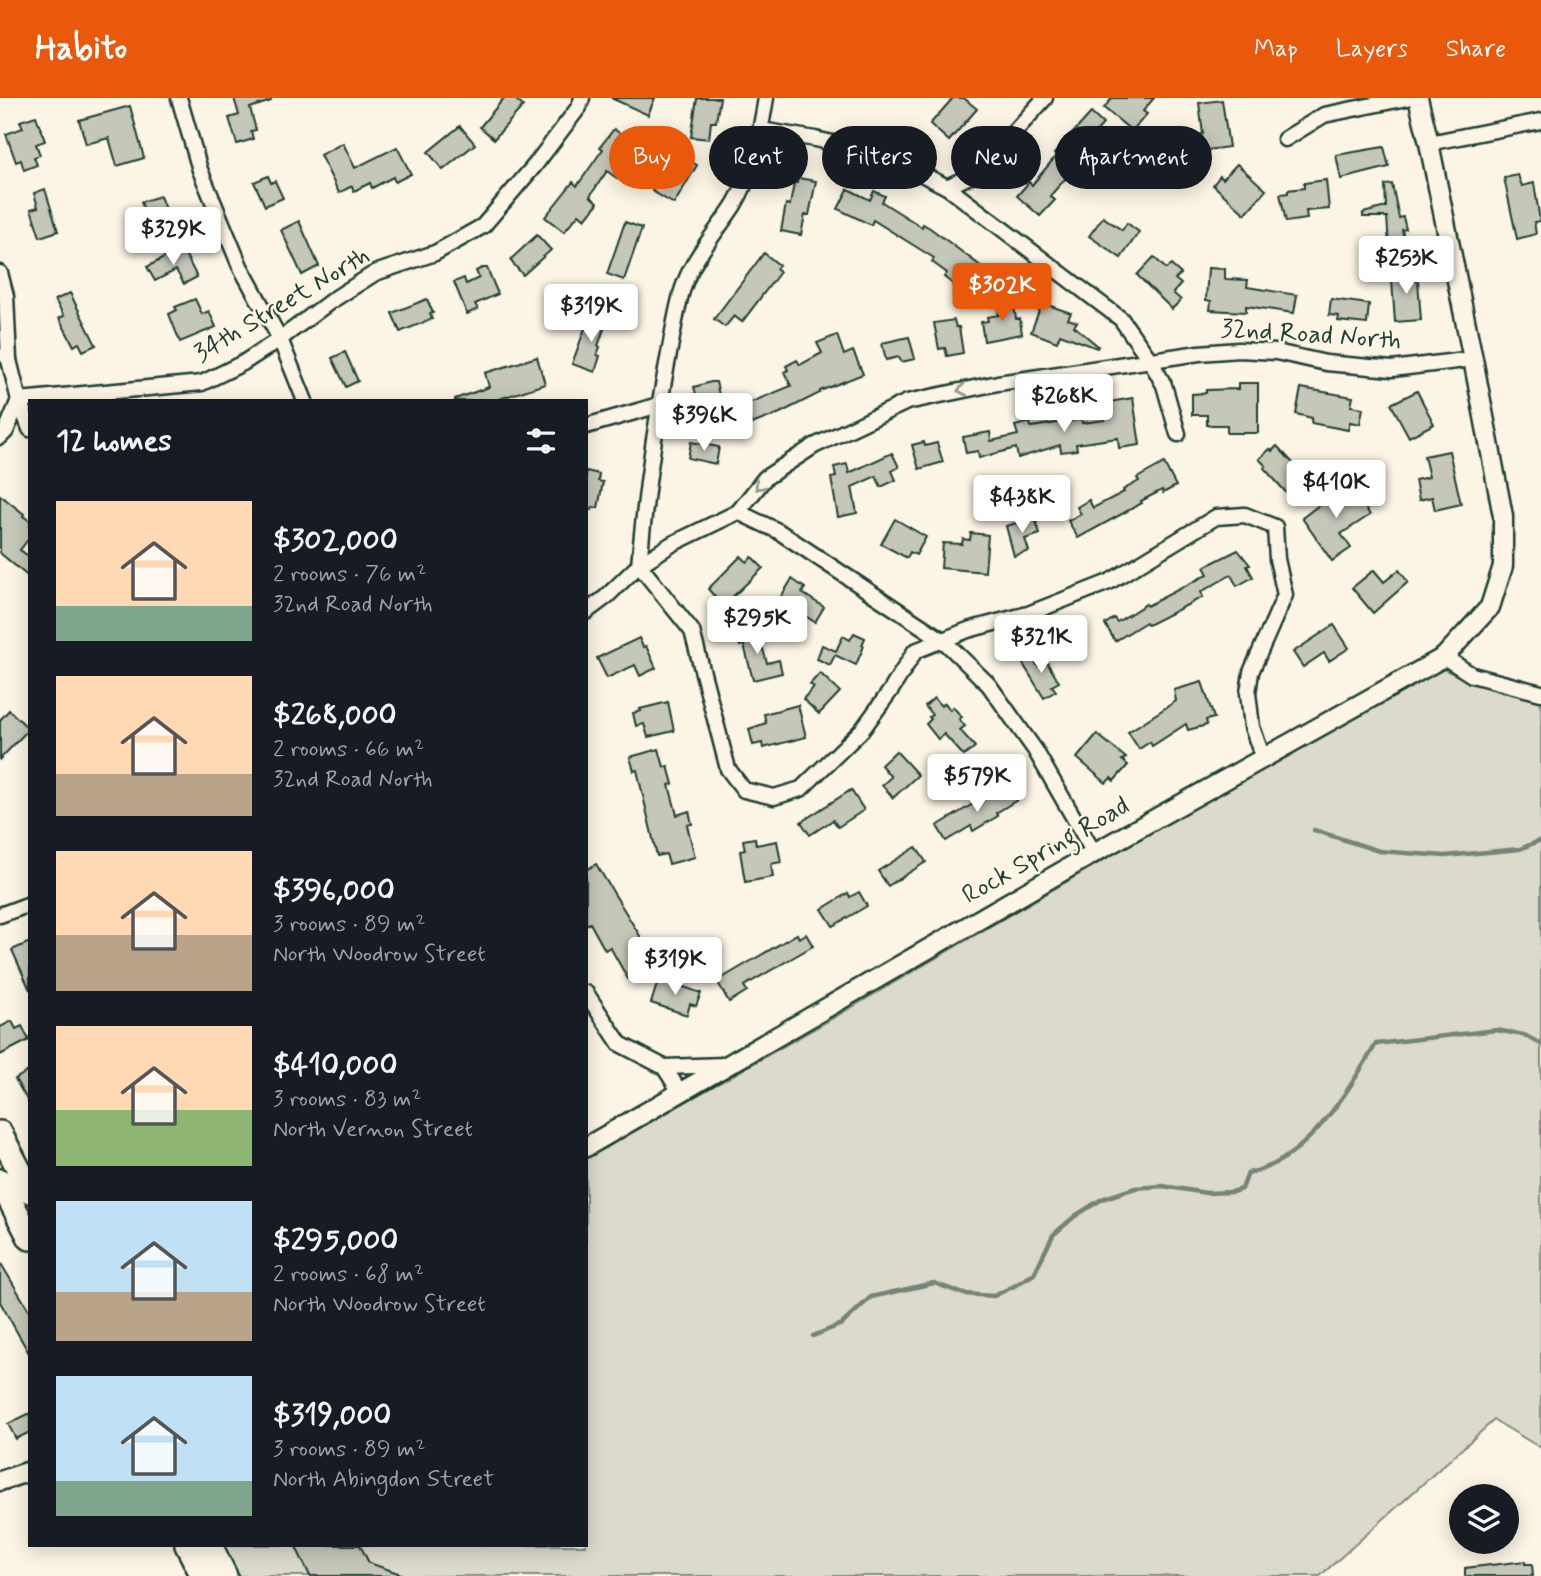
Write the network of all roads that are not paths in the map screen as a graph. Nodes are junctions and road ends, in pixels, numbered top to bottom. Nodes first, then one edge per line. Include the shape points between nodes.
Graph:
1 (179, 98) edge
2 (582, 98) edge
3 (766, 98) edge
4 (1045, 98) edge
5 (1407, 98) edge
6 (1418, 98) edge
7 (1541, 121) edge
8 (762, 126) edge
9 (808, 138) edge
10 (1285, 139) dead end
11 (1429, 143) junction
12 (947, 187) junction
13 (741, 189) edge
14 (0, 273) edge
15 (279, 340) junction
16 (5, 355) edge
17 (1150, 359) junction
18 (1473, 359) junction
19 (28, 399) edge
20 (30, 399) edge
21 (304, 399) edge
22 (19, 400) junction
23 (659, 405) junction
24 (28, 424) edge
25 (588, 425) edge
26 (1178, 434) dead end
27 (0, 437) edge
28 (738, 512) junction
29 (639, 565) junction
30 (588, 610) edge
31 (944, 641) junction
32 (1444, 657) junction
33 (1541, 693) edge
34 (1263, 758) junction
35 (1094, 853) junction
36 (28, 905) edge
37 (0, 915) edge
38 (588, 996) edge
39 (725, 1065) junction
40 (664, 1066) junction
41 (680, 1092) junction
42 (0, 1133) edge
43 (588, 1146) edge
44 (0, 1181) edge
45 (28, 1187) edge
46 (28, 1234) edge
47 (28, 1472) edge
48 (0, 1481) edge
49 (188, 1547) edge
50 (210, 1547) edge
51 (202, 1576) edge
52 (225, 1576) edge

1 - 15 street via 200,170 240,266
2 - 15 street, 34th Street North via 483,226 435,253 375,273
3 - 8 street
4 - 12 street via 978,172
5 - 10 street via 1324,115
6 - 11 street, Rock Spring Road
7 - 11 street
9 - 12 street via 885,155
11 - 18 street, Rock Spring Road
12 - 17 street via 1121,319
13 - 23 street via 695,260 682,291
14 - 16 street via 6,296
15 - 20 street, 34th Street North via 202,383
15 - 21 street
16 - 22 street
17 - 18 street, 32nd Road North via 1239,350 1391,369
17 - 26 street via 1164,385
17 -> 28 street, 32nd Road North via 907,402 814,446 765,478
18 - 32 street, Rock Spring Road via 1503,516 1503,566 1490,607
19 - 22 street, 34th Street North
22 - 24 street
22 - 27 street
23 - 25 street
23 - 29 street
28 - 29 street, 32nd Road North
28 - 31 street via 778,531
29 - 30 street, 32nd Road North
29 - 31 street via 692,632 728,769 744,790 774,797 801,789 862,730 915,651
31 - 34 street via 1109,582 1216,517 1245,515 1275,527 1285,595 1251,672 1248,693 1252,727
31 - 35 street via 989,685 1035,750
32 - 33 street via 1472,675
32 - 34 street, Rock Spring Road
34 - 35 street, Rock Spring Road
35 - 39 street, Rock Spring Road
36 - 37 street
38 - 40 street via 620,1044
39 - 40 street
39 - 41 street, Rock Spring Road
40 - 41 street
41 - 43 street, Rock Spring Road
42 - 45 main road
44 - 46 main road
47 - 48 street
49 - 51 main road
50 - 52 main road

